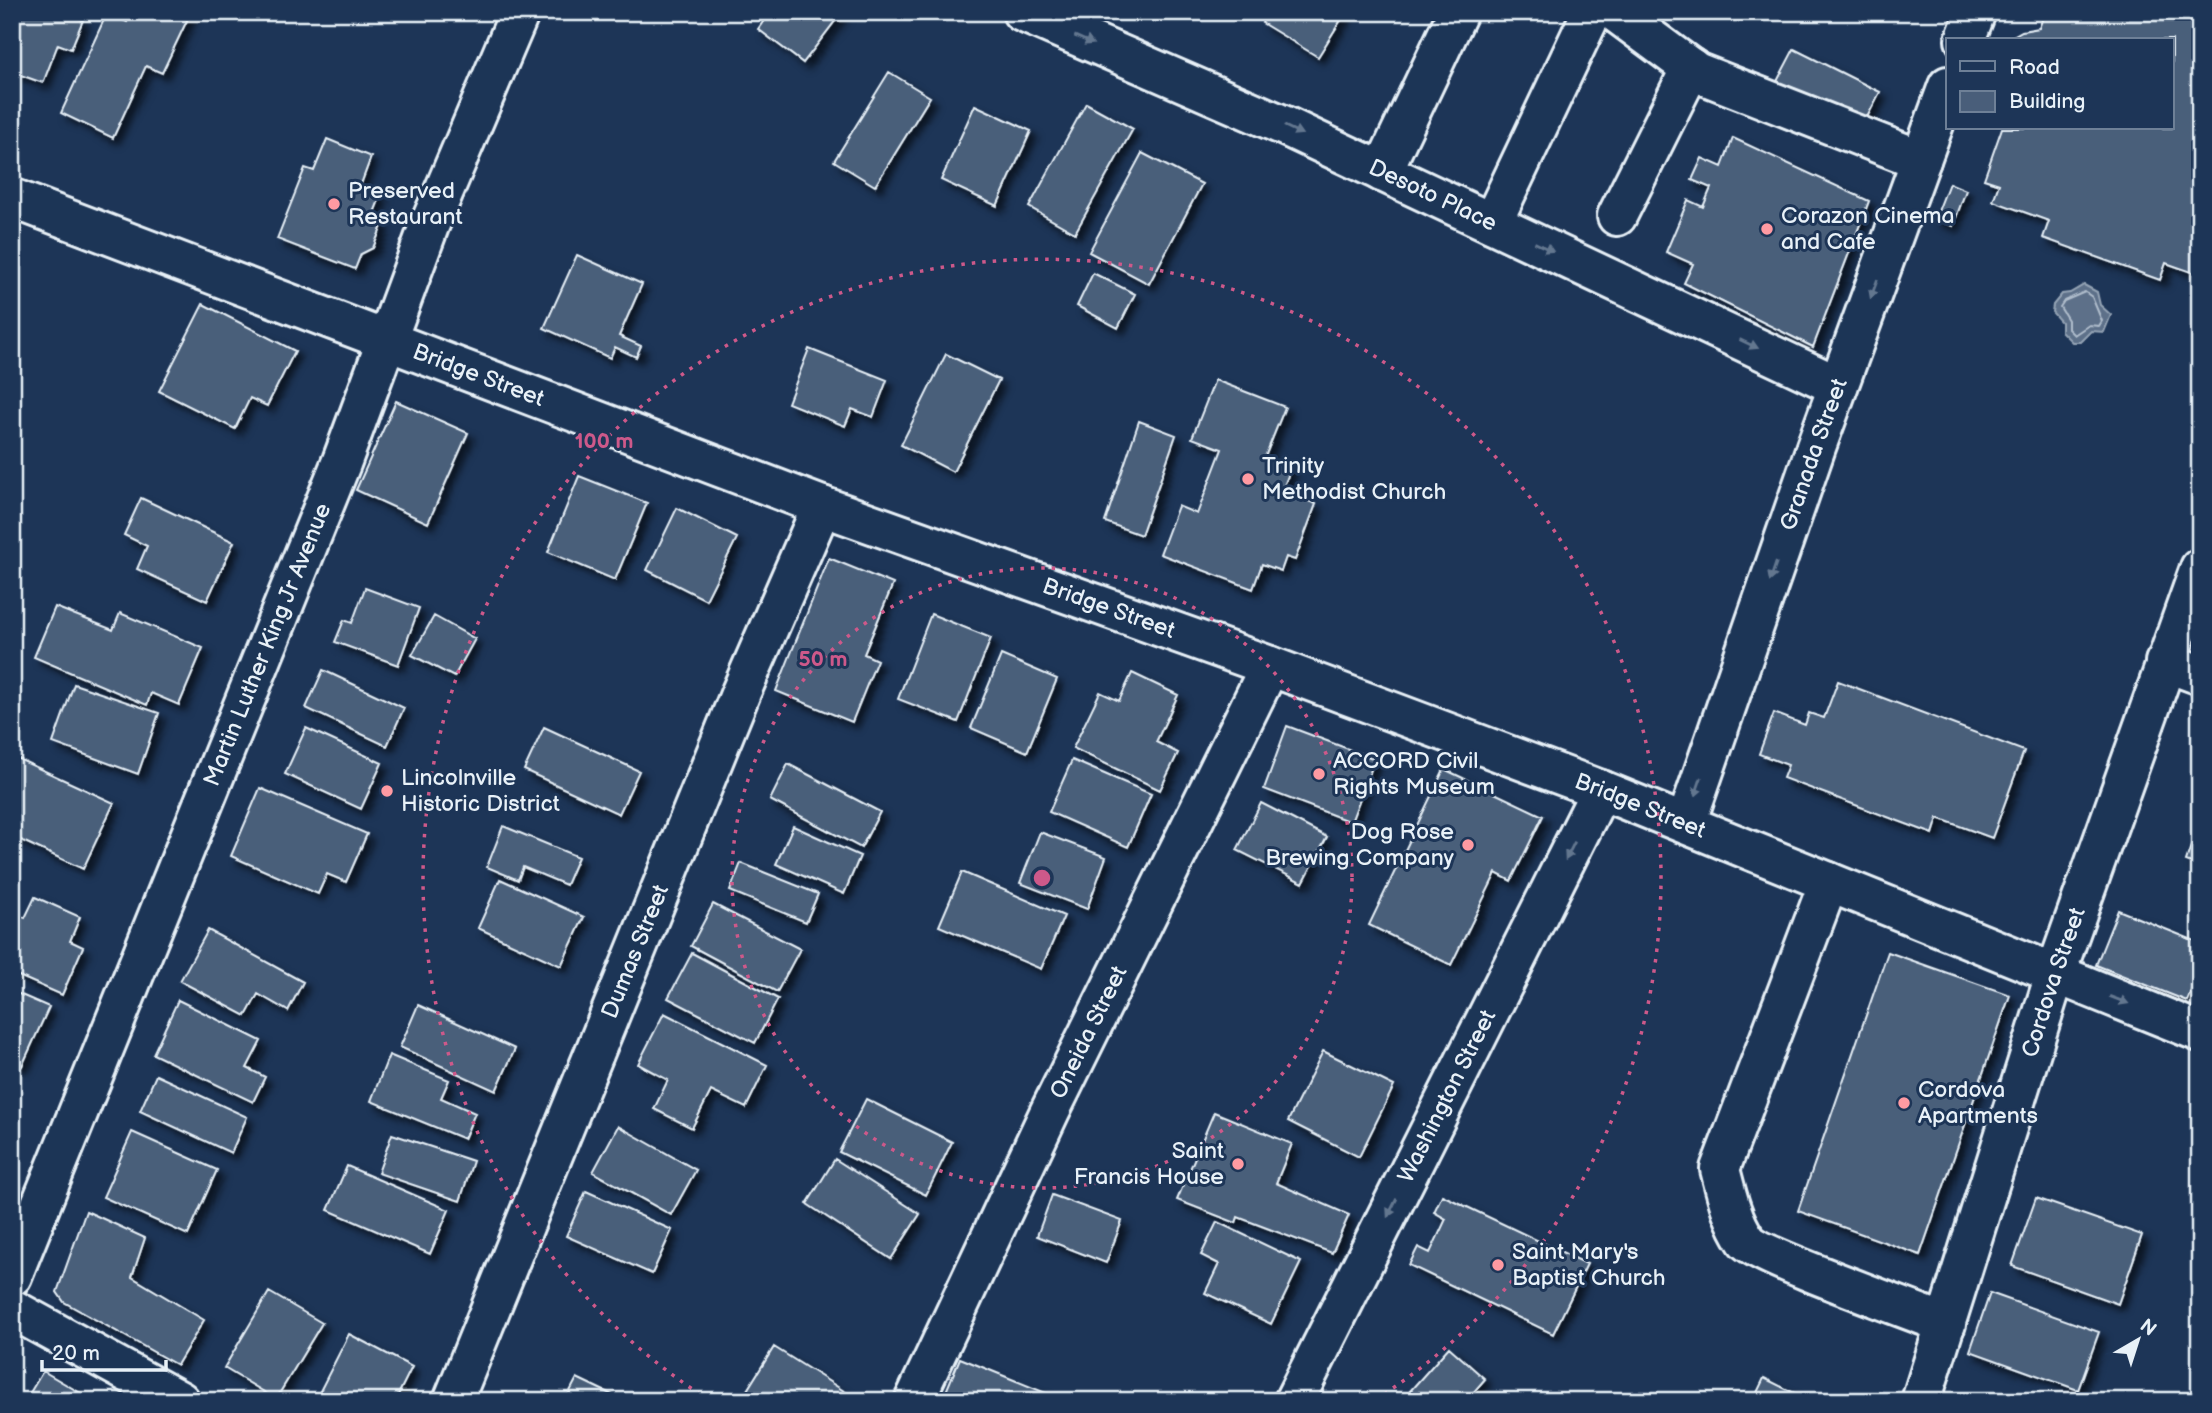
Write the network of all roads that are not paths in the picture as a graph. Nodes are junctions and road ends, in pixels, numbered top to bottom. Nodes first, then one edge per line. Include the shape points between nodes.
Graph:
1 (520, 12) edge
2 (1022, 12) edge
3 (1458, 12) edge
4 (1592, 12) edge
5 (1615, 12) edge
6 (1976, 12) edge
7 (1966, 38) edge
8 (1691, 68) junction
9 (1946, 91) edge
10 (1921, 160) junction
11 (1382, 172) junction
12 (12, 198) edge
13 (1617, 216) dead end
14 (1492, 223) junction
15 (388, 340) junction
16 (1838, 386) junction
17 (822, 506) junction
18 (2200, 568) edge
19 (1269, 666) junction
20 (2183, 668) edge
21 (1601, 790) junction
22 (1686, 823) junction
23 (1829, 883) junction
24 (2055, 975) junction
25 (2200, 1032) edge
26 (12, 1276) edge
27 (12, 1309) edge
28 (1946, 1324) junction
29 (180, 1401) edge
30 (453, 1401) edge
31 (914, 1401) edge
32 (1294, 1401) edge
33 (1921, 1401) edge

1 - 15 street, Martin Luther King Jr Avenue via 429,226
2 -> 11 street, Desoto Place
3 - 11 street
4 - 14 street
5 - 8 street
6 - 7 street
8 - 10 street
8 - 13 street
9 - 10 street, Granada Street
10 -> 16 street, Granada Street
11 - 14 street, Desoto Place
12 - 15 street, Bridge Street
14 -> 16 street, Desoto Place
15 - 17 street, Bridge Street
15 - 26 street, Martin Luther King Jr Avenue
16 -> 22 street, Granada Street
17 - 19 street, Bridge Street
17 - 30 street, Dumas Street via 741,692
18 - 20 street, Cordova Street
19 - 21 street, Bridge Street
19 - 31 street, Oneida Street via 1050,1111
20 - 24 street, Cordova Street
21 - 22 street, Bridge Street
21 -> 32 street, Washington Street
22 - 23 street, Bridge Street
23 - 24 street, Bridge Street
23 - 28 street via 1720,1169 1727,1199 1747,1242
24 -> 25 street, Bridge Street
24 - 28 street, Cordova Street
27 - 29 street
28 - 33 street, Cordova Street

